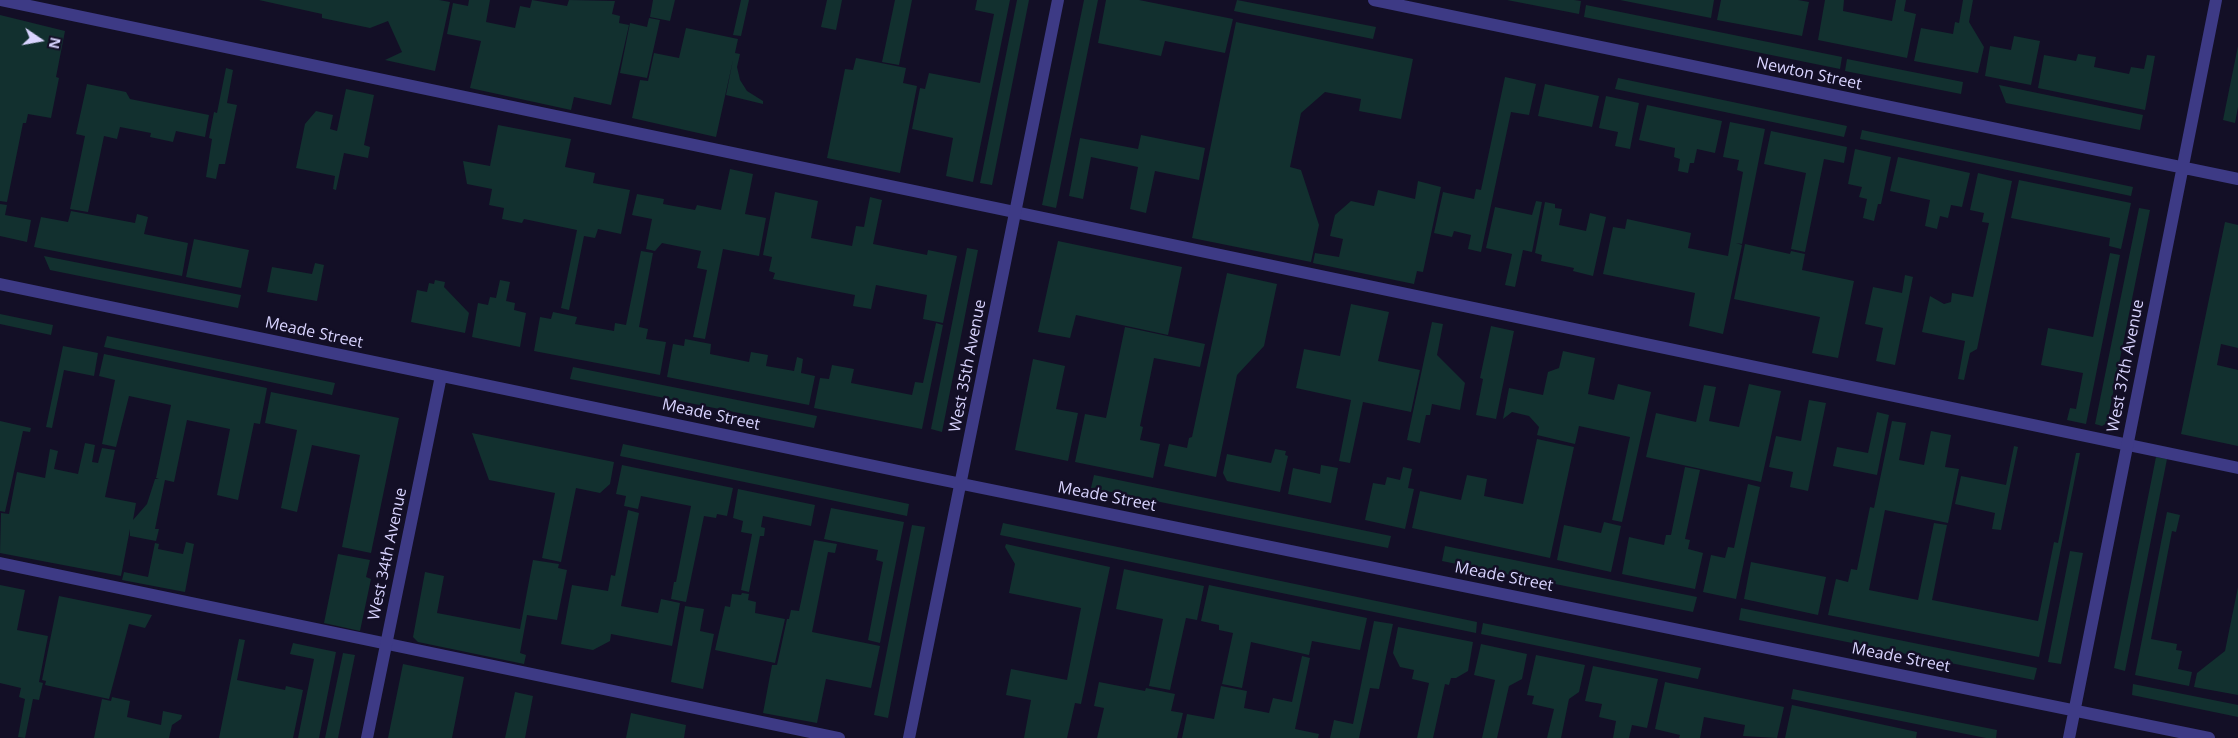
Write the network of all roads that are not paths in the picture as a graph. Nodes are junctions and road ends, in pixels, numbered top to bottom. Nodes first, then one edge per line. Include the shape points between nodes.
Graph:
1 (1, 0) edge
2 (1058, 0) edge
3 (1374, 0) edge
4 (2216, 0) edge
5 (2182, 167) junction
6 (2238, 179) edge
7 (1015, 212) junction
8 (0, 284) edge
9 (441, 376) junction
10 (2127, 446) junction
11 (2238, 468) edge
12 (960, 484) junction
13 (0, 563) edge
14 (386, 644) junction
15 (2075, 710) junction
16 (367, 738) edge
17 (839, 738) edge
18 (909, 738) edge
19 (2069, 738) edge
20 (2209, 738) edge

1 - 7 street
2 - 7 street, West 35th Avenue
3 - 5 street, Newton Street
4 - 5 street, West 37th Avenue
5 - 6 street, Newton Street
5 - 10 street, West 37th Avenue
7 - 10 street
7 - 12 street, West 35th Avenue
8 - 9 street, Meade Street
9 - 12 street, Meade Street
9 - 14 street, West 34th Avenue
10 - 11 street
10 - 15 street, West 37th Avenue
12 - 15 street, Meade Street
12 - 18 street, West 35th Avenue
13 - 14 street
14 - 16 street, West 34th Avenue
14 - 17 street
15 - 19 street, West 37th Avenue
15 - 20 street, Meade Street

